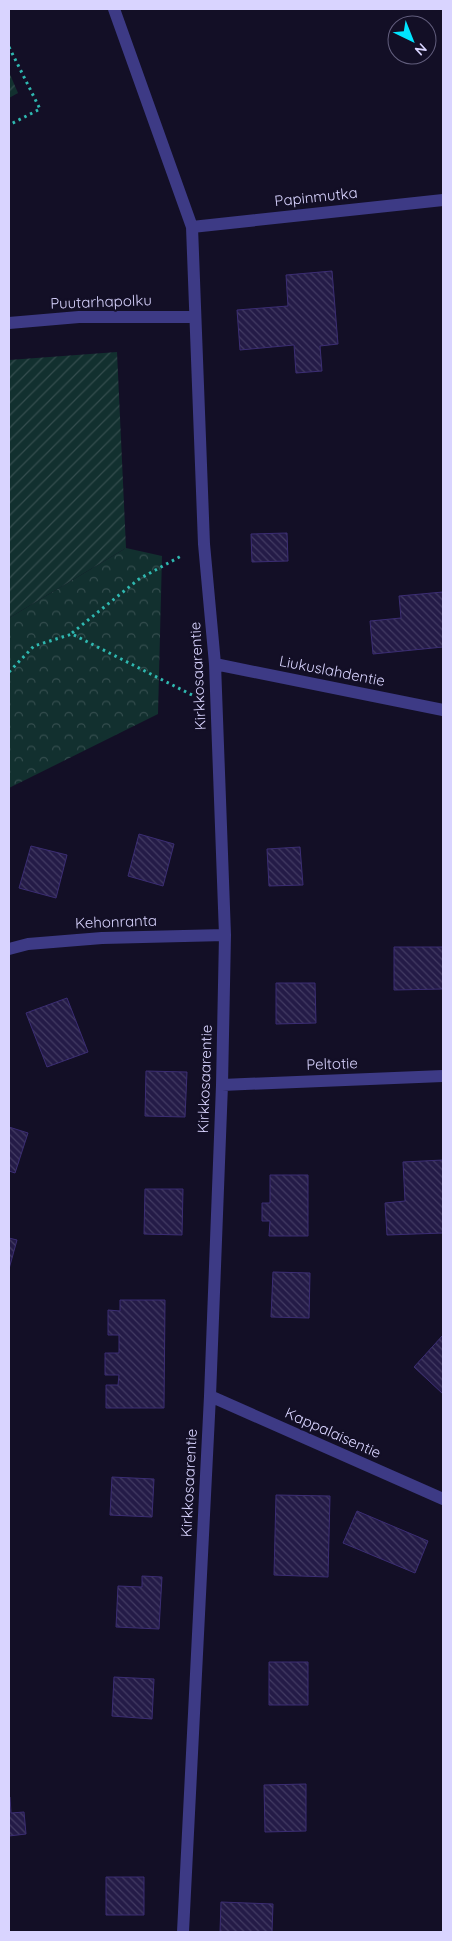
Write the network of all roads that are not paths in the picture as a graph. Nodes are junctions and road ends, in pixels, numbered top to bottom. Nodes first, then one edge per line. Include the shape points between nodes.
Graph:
1 (114, 9) edge
2 (443, 200) edge
3 (192, 227) junction
4 (195, 317) junction
5 (9, 323) edge
6 (215, 664) junction
7 (443, 710) edge
8 (225, 935) junction
9 (9, 949) edge
10 (443, 1076) edge
11 (222, 1085) junction
12 (210, 1396) junction
13 (443, 1499) edge
14 (183, 1932) edge

1 - 3 street, Kirkkosaarentie
2 - 3 street, Papinmutka
3 - 4 street, Kirkkosaarentie
4 - 5 street, Puutarhapolku via 79,317
4 - 6 street, Kirkkosaarentie via 204,544
6 - 7 street, Liukuslahdentie
6 - 8 street, Kirkkosaarentie
8 - 9 street, Kehonranta via 102,938 28,944
8 - 11 street, Kirkkosaarentie
10 - 11 street, Peltotie
11 - 12 street, Kirkkosaarentie
12 - 13 street, Kappalaisentie
12 - 14 street, Kirkkosaarentie

